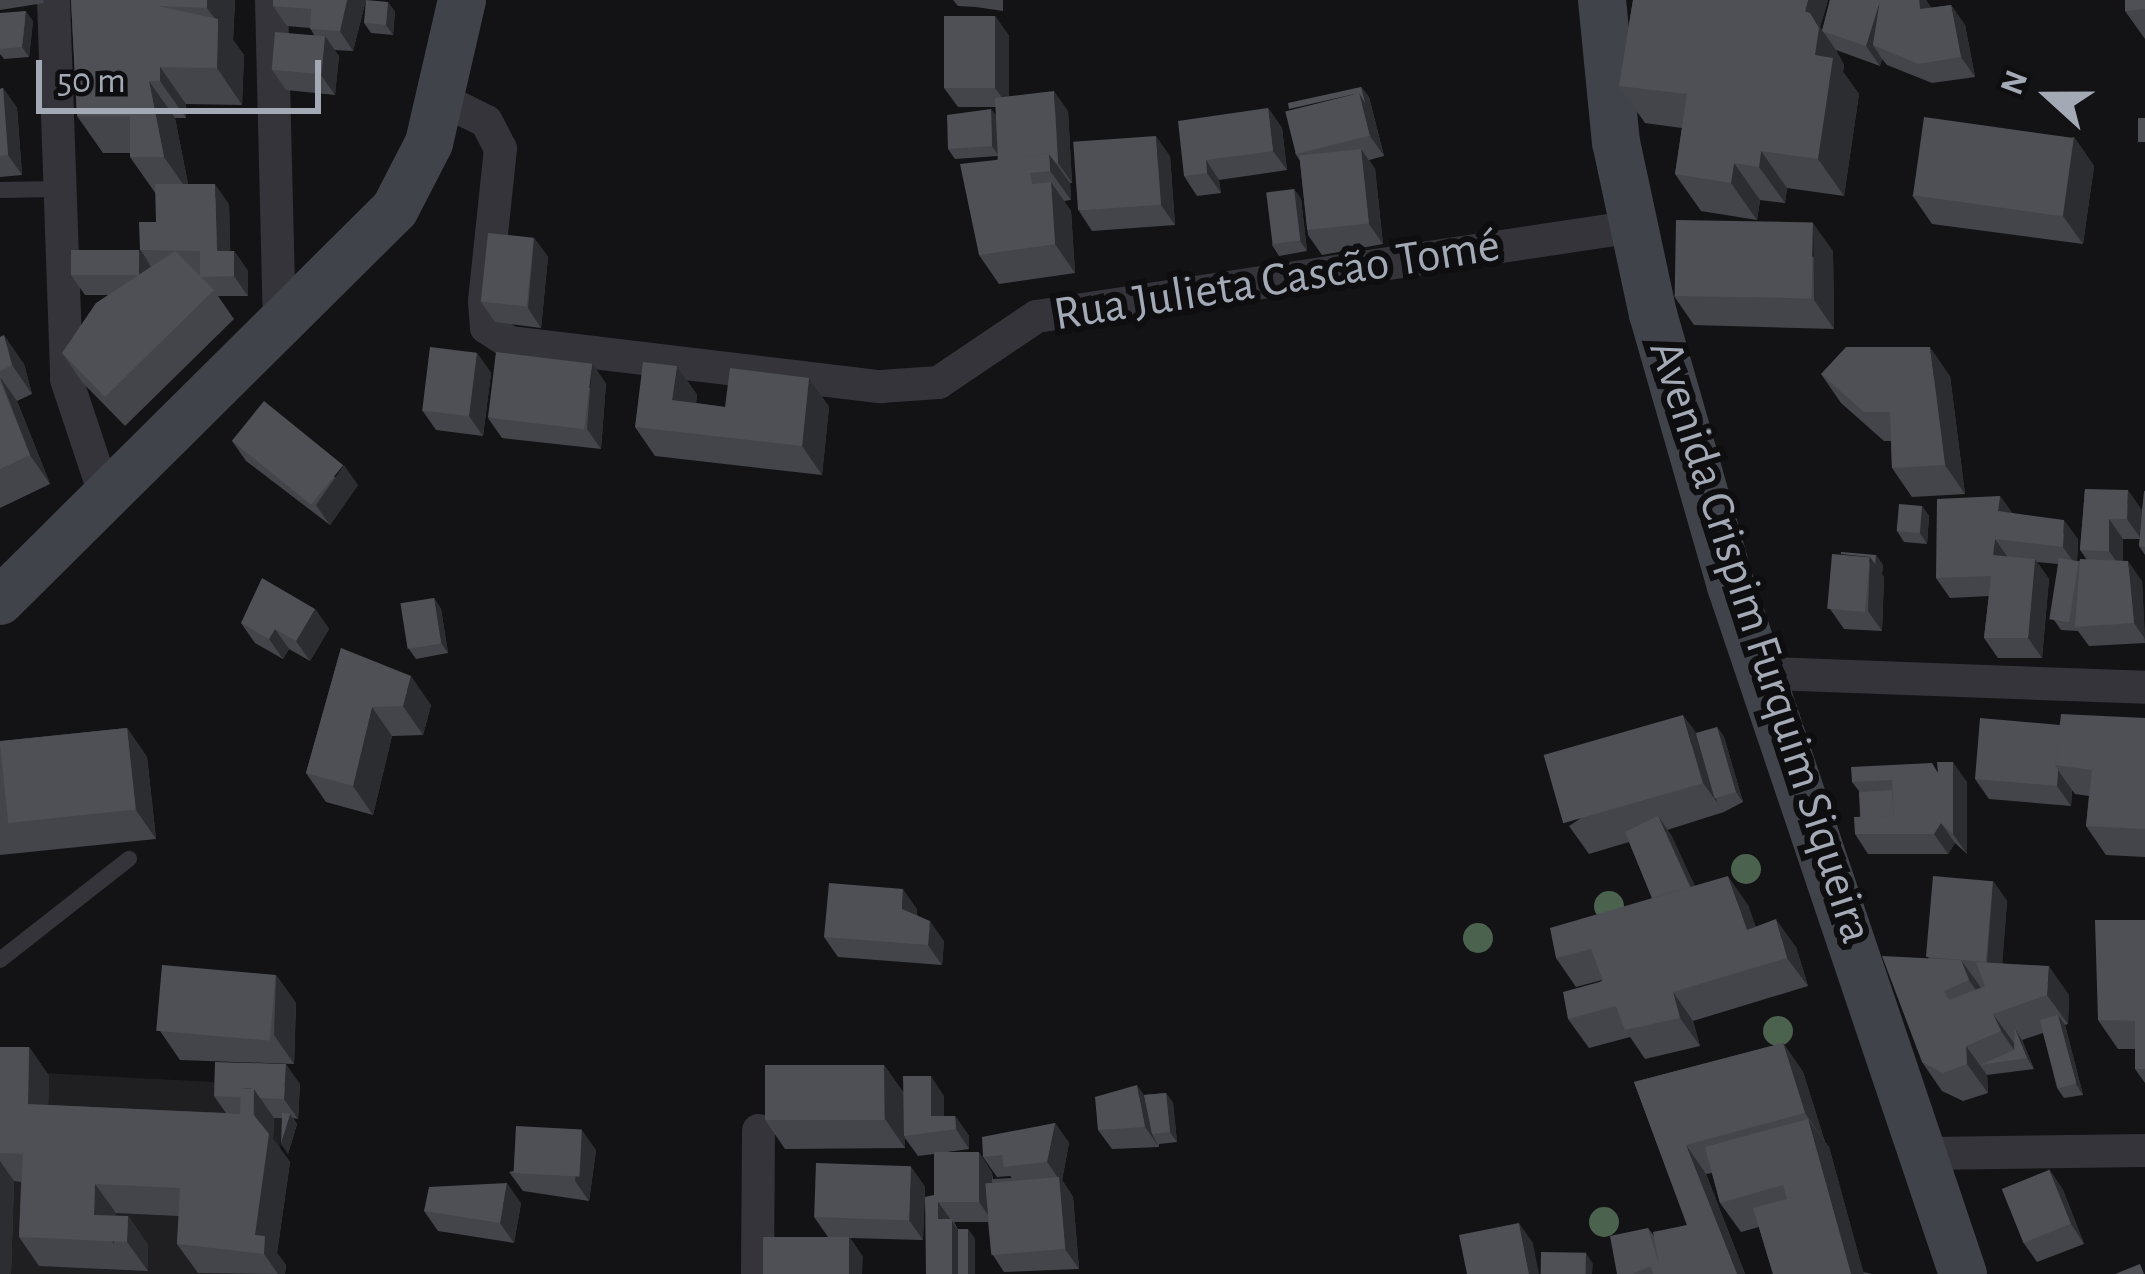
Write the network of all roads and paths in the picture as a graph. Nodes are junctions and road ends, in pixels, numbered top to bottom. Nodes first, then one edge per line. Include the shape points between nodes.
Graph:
1 (53, 0) edge
2 (271, 0) edge
3 (462, 0) edge
4 (1602, 0) edge
5 (442, 99) junction
6 (57, 189) junction
7 (0, 190) edge
8 (1634, 226) junction
9 (279, 318) junction
10 (104, 493) junction
11 (0, 602) edge
12 (1768, 673) junction
13 (2145, 687) edge
14 (129, 859) dead end
15 (0, 960) edge
16 (758, 1130) dead end
17 (2145, 1150) edge
18 (1928, 1154) junction
19 (757, 1274) edge
20 (1963, 1274) edge

1 - 6 street
2 - 9 street
3 - 5 main road
4 - 8 main road, Avenida Crispim Furquim Siqueira
5 - 8 street, Rua Julieta Cascão Tomé via 486,122 500,148 486,327 509,342 880,386 938,382 1036,316
5 - 9 main road via 395,208
6 - 7 lane
6 - 10 street via 66,380
8 - 12 main road, Avenida Crispim Furquim Siqueira via 1732,586
9 - 10 main road
10 - 11 main road
12 - 13 street
12 - 18 main road, Avenida Crispim Furquim Siqueira
14 - 15 lane
16 - 19 street
17 - 18 street
18 - 20 main road, Avenida Crispim Furquim Siqueira

